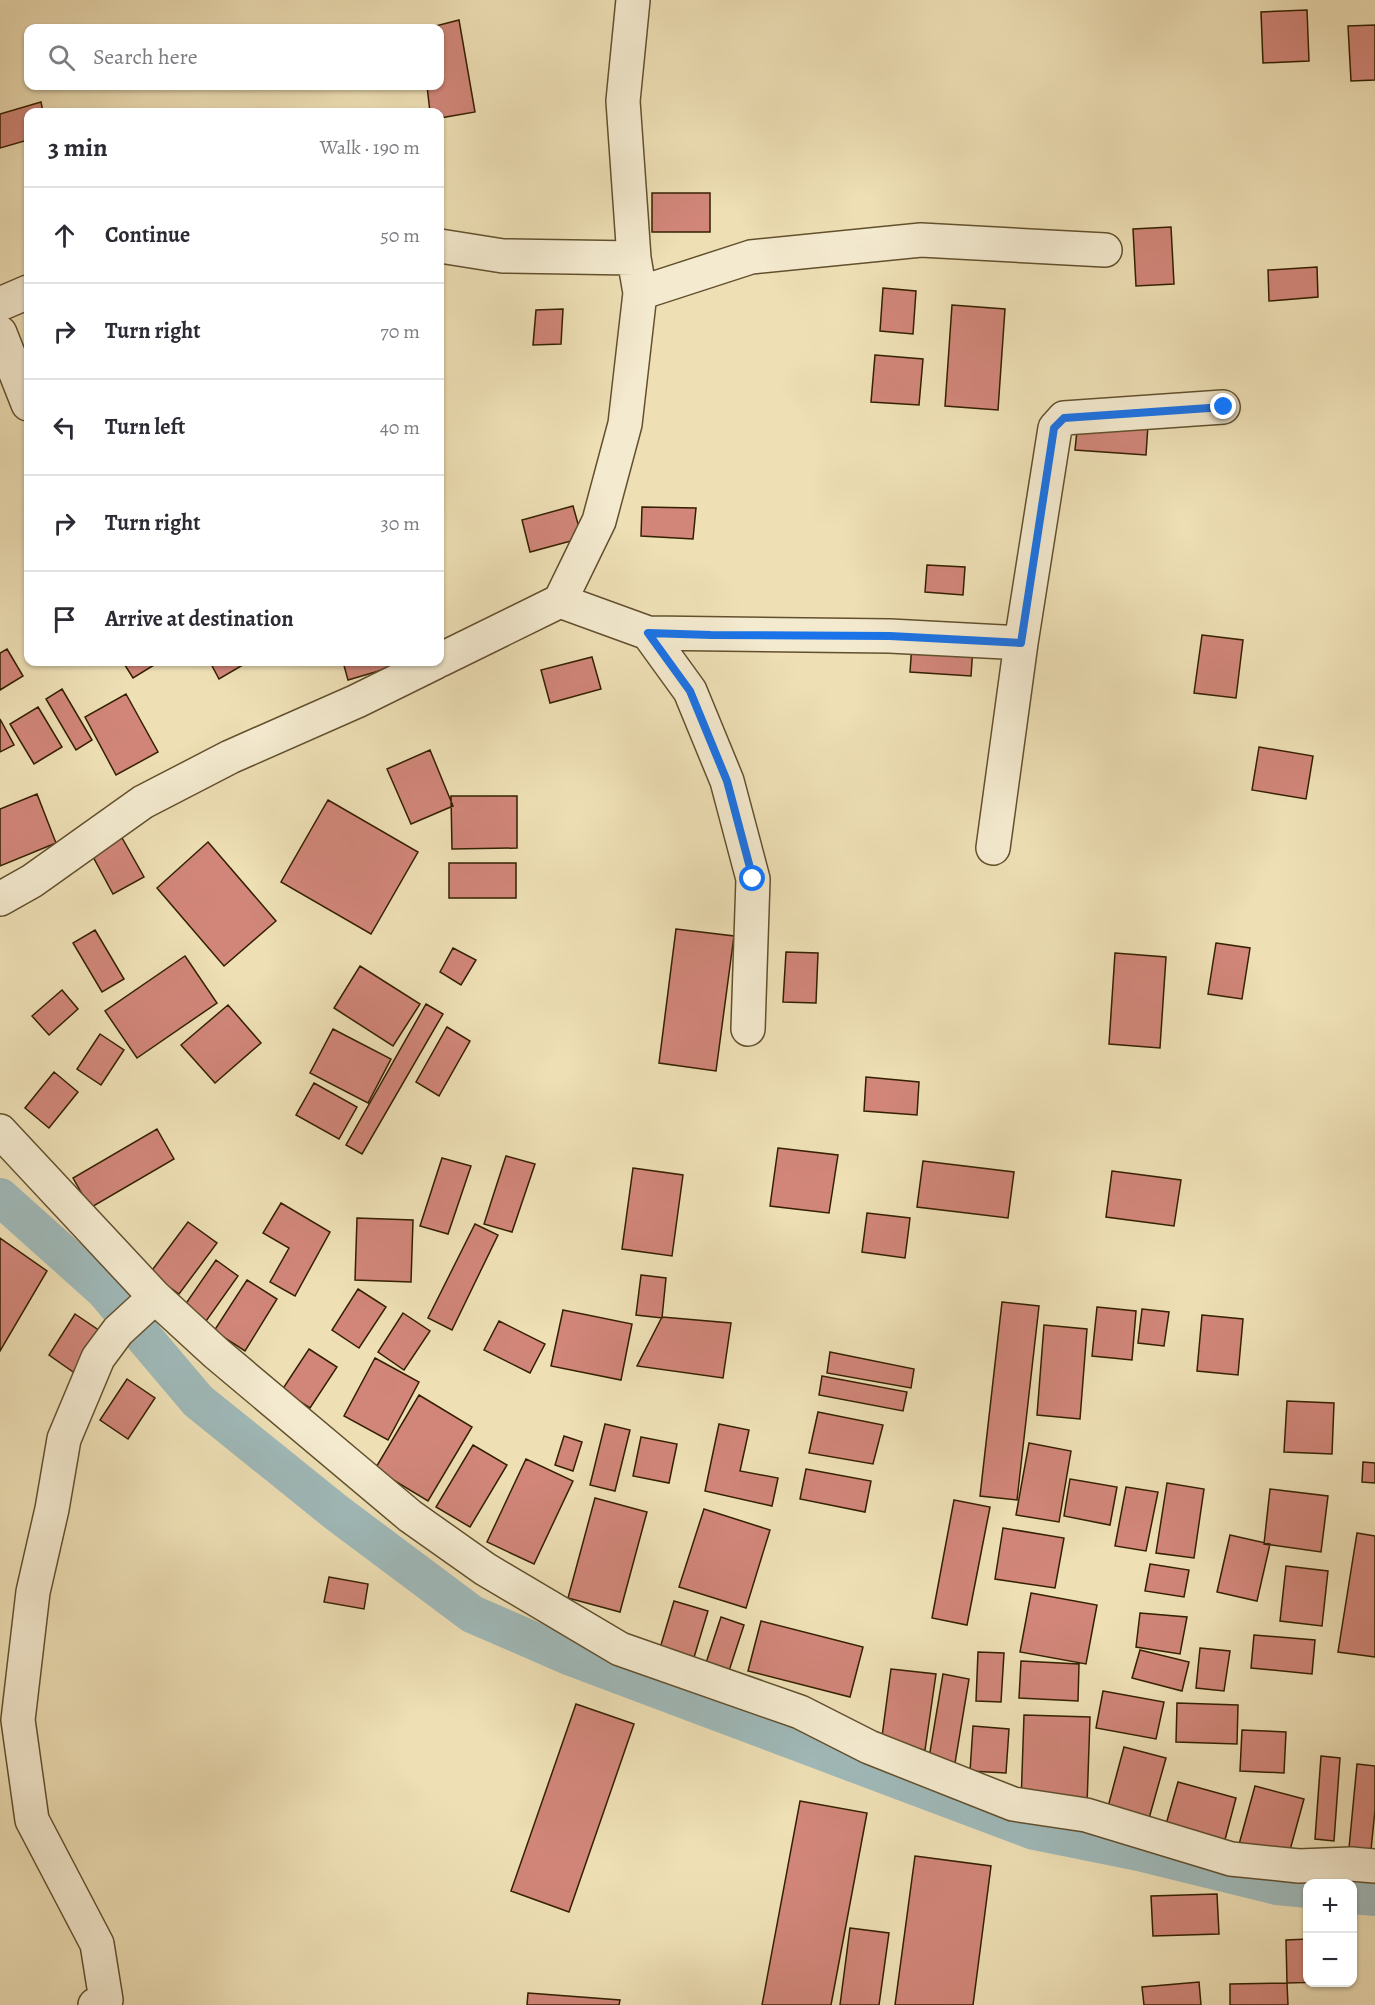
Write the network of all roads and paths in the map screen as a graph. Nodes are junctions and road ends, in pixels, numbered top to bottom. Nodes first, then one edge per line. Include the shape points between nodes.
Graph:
1 (633, 0) edge
2 (444, 247) edge
3 (1105, 250) dead end
4 (634, 258) junction
5 (640, 293) junction
6 (24, 294) edge
7 (0, 304) edge
8 (0, 333) edge
9 (24, 394) edge
10 (1224, 407) dead end
11 (560, 601) junction
12 (648, 633) junction
13 (1021, 643) junction
14 (444, 658) edge
15 (428, 666) edge
16 (993, 848) dead end
17 (0, 899) edge
18 (748, 1029) dead end
19 (0, 1131) edge
20 (151, 1301) junction
21 (1375, 1866) edge
22 (95, 2005) edge

1 - 4 street via 623,101
2 - 4 street via 503,256
3 - 5 street via 921,240 750,257
4 - 5 street
5 - 11 street via 625,424 599,521
6 - 7 street
8 - 9 street
10 - 13 street via 1064,418 1054,428
11 - 12 street
11 - 14 street
12 - 13 street via 890,636
12 - 18 street via 690,691 727,781 753,879
13 - 16 street
15 - 17 street via 230,757 143,802 32,881
19 - 20 street
20 - 21 street via 410,1516 485,1569 620,1648 800,1712 869,1747 1013,1804 1086,1815 1231,1858 1299,1866
20 - 22 street via 118,1331 98,1358 64,1439 33,1592 18,1720 32,1820 97,1944 106,2000

